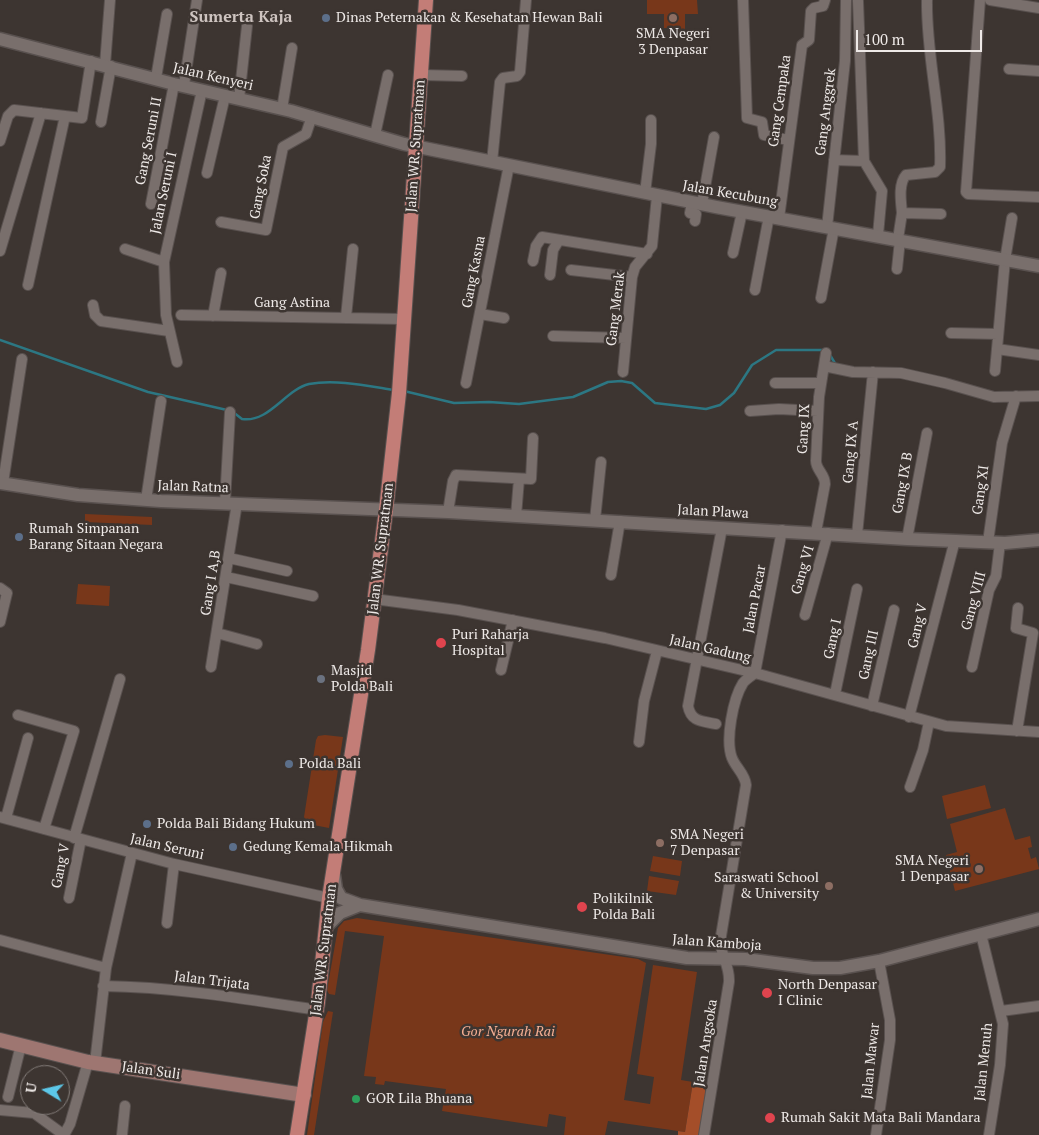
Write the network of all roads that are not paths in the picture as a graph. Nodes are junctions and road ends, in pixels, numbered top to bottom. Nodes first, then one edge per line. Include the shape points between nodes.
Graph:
1 (110, 0) edge
2 (197, 0) edge
3 (426, 0) edge
4 (526, 0) edge
5 (743, 0) edge
6 (825, 0) edge
7 (846, 0) edge
8 (927, 0) edge
9 (980, 0) edge
10 (990, 0) edge
11 (858, 1) edge
12 (1039, 8) edge
13 (167, 14) dead end
14 (247, 26) dead end
15 (0, 39) edge
16 (292, 48) dead end
17 (91, 61) junction
18 (108, 66) junction
19 (1009, 69) dead end
20 (1039, 71) edge
21 (388, 75) dead end
22 (422, 75) junction
23 (462, 76) dead end
24 (156, 78) junction
25 (179, 85) junction
26 (202, 90) junction
27 (225, 96) junction
28 (239, 99) junction
29 (282, 108) junction
30 (41, 113) junction
31 (65, 116) junction
32 (312, 116) junction
33 (651, 120) dead end
34 (101, 122) dead end
35 (375, 135) junction
36 (714, 137) dead end
37 (788, 140) junction
38 (0, 141) edge
39 (418, 146) junction
40 (834, 160) junction
41 (864, 161) junction
42 (492, 162) junction
43 (509, 165) junction
44 (207, 173) dead end
45 (651, 195) junction
46 (1039, 197) edge
47 (697, 203) junction
48 (151, 204) dead end
49 (742, 212) junction
50 (902, 213) junction
51 (941, 214) dead end
52 (774, 217) junction
53 (1012, 218) dead end
54 (695, 221) dead end
55 (221, 222) dead end
56 (830, 227) junction
57 (878, 235) junction
58 (899, 239) junction
59 (558, 240) junction
60 (125, 249) dead end
61 (353, 249) dead end
62 (0, 251) edge
63 (733, 253) dead end
64 (647, 254) junction
65 (1005, 260) junction
66 (533, 261) dead end
67 (164, 262) junction
68 (1039, 266) edge
69 (897, 269) dead end
70 (571, 270) dead end
71 (221, 273) dead end
72 (550, 275) dead end
73 (632, 277) junction
74 (28, 285) dead end
75 (755, 290) dead end
76 (821, 298) dead end
77 (94, 305) dead end
78 (480, 314) junction
79 (181, 315) dead end
80 (213, 316) junction
81 (346, 317) junction
82 (504, 318) dead end
83 (403, 319) junction
84 (169, 331) junction
85 (952, 333) dead end
86 (998, 334) junction
87 (554, 336) dead end
88 (626, 338) junction
89 (997, 348) junction
90 (826, 354) dead end
91 (1039, 354) edge
92 (22, 359) dead end
93 (177, 362) dead end
94 (824, 366) junction
95 (995, 371) dead end
96 (623, 372) dead end
97 (874, 372) junction
98 (466, 383) dead end
99 (775, 383) dead end
100 (821, 383) junction
101 (1016, 396) junction
102 (1039, 396) edge
103 (161, 401) dead end
104 (750, 411) dead end
105 (818, 411) junction
106 (230, 412) dead end
107 (927, 433) dead end
108 (533, 438) dead end
109 (601, 462) dead end
110 (520, 478) junction
111 (1, 483) edge
112 (146, 500) junction
113 (231, 503) junction
114 (386, 510) junction
115 (448, 512) junction
116 (516, 516) junction
117 (595, 520) junction
118 (620, 522) junction
119 (722, 528) junction
120 (782, 530) junction
121 (822, 533) junction
122 (857, 535) junction
123 (907, 539) junction
124 (955, 540) junction
125 (1039, 540) edge
126 (994, 542) junction
127 (229, 558) junction
128 (287, 570) dead end
129 (610, 575) dead end
130 (226, 577) junction
131 (0, 588) edge
132 (857, 589) dead end
133 (313, 596) dead end
134 (374, 600) junction
135 (1018, 608) dead end
136 (894, 610) dead end
137 (805, 615) dead end
138 (512, 620) junction
139 (0, 622) edge
140 (217, 633) junction
141 (257, 644) dead end
142 (657, 651) junction
143 (696, 661) junction
144 (211, 667) dead end
145 (972, 667) dead end
146 (501, 670) dead end
147 (755, 673) junction
148 (120, 679) dead end
149 (835, 694) junction
150 (872, 706) junction
151 (18, 716) dead end
152 (909, 717) junction
153 (929, 722) junction
154 (716, 724) dead end
155 (1039, 729) edge
156 (1018, 732) junction
157 (28, 738) dead end
158 (639, 742) dead end
159 (910, 787) dead end
160 (3, 817) edge
161 (44, 829) junction
162 (77, 838) junction
163 (132, 853) junction
164 (174, 864) junction
165 (333, 874) junction
166 (69, 898) dead end
167 (329, 898) junction
168 (360, 905) junction
169 (1039, 919) edge
170 (167, 922) dead end
171 (326, 927) junction
172 (981, 934) junction
173 (0, 940) edge
174 (722, 958) junction
175 (879, 961) junction
176 (106, 968) junction
177 (103, 986) junction
178 (1039, 1006) edge
179 (317, 1010) junction
180 (1001, 1011) junction
181 (0, 1040) edge
182 (21, 1046) junction
183 (92, 1063) junction
184 (304, 1094) junction
185 (8, 1096) dead end
186 (125, 1106) dead end
187 (0, 1110) edge
188 (64, 1135) edge
189 (122, 1135) edge
190 (297, 1135) edge
191 (704, 1135) edge
192 (876, 1135) edge
193 (989, 1135) edge

1 - 18 street
2 - 25 street, Gang Seruni II via 195,24
3 - 22 main road, Jalan WR. Supratman
4 - 42 street via 520,72 500,82
5 - 37 street via 747,118 762,122 764,135
6 - 37 street, Gang Cempaka via 823,6 811,11 809,40 802,45
7 - 40 street, Gang Anggrek via 845,61
8 - 50 street via 939,170 904,177
9 - 46 street via 966,192
10 - 12 street
11 - 41 street
13 - 24 street
14 - 28 street
15 - 17 street, Jalan Kenyeri
16 - 29 street
17 - 18 street, Jalan Kenyeri
17 - 31 street via 82,118
18 - 24 street, Jalan Kenyeri
18 - 34 street
19 - 20 street
21 - 35 street
22 - 23 street
22 - 39 main road, Jalan WR. Supratman
24 - 25 street, Jalan Kenyeri
25 - 26 street, Jalan Kenyeri
25 - 48 street, Gang Seruni II
26 - 27 street, Jalan Kenyeri
26 - 67 street, Jalan Seruni I
27 - 28 street, Jalan Kenyeri
27 - 44 street
28 - 29 street, Jalan Kenyeri
29 - 32 street, Jalan Kenyeri
30 - 31 street
30 - 38 street via 11,112
30 - 62 street
31 - 74 street
32 - 35 street, Jalan Kenyeri
32 - 55 street, Gang Soka via 306,134 282,149 266,230
33 - 45 street, Gang Merak
35 - 39 street, Jalan Kenyeri
36 - 47 street
37 - 52 street, Gang Cempaka
39 - 42 street, Jalan Kecubung
39 - 83 main road, Jalan WR. Supratman
40 - 41 street
40 - 56 street, Gang Anggrek
41 - 57 street via 882,191
42 - 43 street, Jalan Kecubung
43 - 45 street, Jalan Kecubung
43 - 78 street, Gang Kasna
45 - 47 street, Jalan Kecubung
45 - 64 street, Gang Merak via 652,246
47 - 49 street, Jalan Kecubung
47 - 54 street via 690,213 696,214
49 - 52 street, Jalan Kecubung
49 - 63 street
50 - 51 street
50 - 58 street
52 - 56 street, Jalan Kecubung
52 - 75 street, Gang Cempaka
53 - 65 street
56 - 57 street, Jalan Kecubung
56 - 76 street, Gang Anggrek
57 - 58 street, Jalan Kecubung
58 - 65 street, Jalan Kecubung
58 - 69 street
59 - 64 street
59 - 66 street via 542,237
59 - 72 street via 553,250
60 - 67 street
61 - 81 street
64 - 73 street, Gang Merak via 635,267
65 - 68 street, Jalan Kecubung
65 - 86 street
67 - 84 street, Jalan Seruni I
70 - 73 street
71 - 80 street
73 - 88 street, Gang Merak
77 - 84 street via 95,315 101,321
78 - 82 street
78 - 98 street, Gang Kasna
79 - 80 street, Gang Astina
80 - 81 street, Gang Astina
81 - 83 street, Gang Astina
83 - 114 main road, Jalan WR. Supratman via 399,393
84 - 93 street, Jalan Seruni I
85 - 86 street
86 - 89 street
87 - 88 street
88 - 96 street, Gang Merak
89 - 91 street
89 - 95 street
90 - 94 street, Gang IX
92 - 111 street
94 - 97 street via 853,372
94 - 100 street, Gang IX
97 - 101 street via 901,373 994,397
97 - 122 street, Gang IX A
99 - 100 street
100 - 105 street, Gang IX
101 - 102 street
101 - 126 street, Gang XI via 1002,443
103 - 112 street
104 - 105 street
105 - 121 street, Gang IX via 816,464 826,484
106 - 113 street, Gang I A,B
107 - 123 street, Gang IX B
108 - 110 street via 531,479
109 - 117 street
110 - 115 street via 456,476 452,481
110 - 116 street
111 - 112 street, Jalan Ratna via 78,495
112 - 113 street, Jalan Ratna
113 - 114 street, Jalan Ratna
113 - 127 street, Gang I A,B
114 - 115 street, Jalan Plawa
114 - 134 main road, Jalan WR. Supratman
115 - 116 street, Jalan Plawa
116 - 117 street, Jalan Plawa
117 - 118 street, Jalan Plawa
118 - 119 street, Jalan Plawa
118 - 129 street
119 - 120 street, Jalan Plawa
119 - 143 street
120 - 121 street, Jalan Plawa
120 - 147 street, Jalan Pacar
121 - 122 street, Jalan Plawa
121 - 137 street, Gang VI
122 - 123 street, Jalan Plawa
123 - 124 street, Jalan Plawa
124 - 126 street, Jalan Plawa
124 - 152 street, Gang V
125 - 126 street, Jalan Plawa
126 - 145 street, Gang VIII via 996,576 989,590
127 - 128 street
127 - 130 street, Gang I A,B
130 - 133 street
130 - 140 street, Gang I A,B
131 - 139 street via 7,592
132 - 149 street, Gang I
134 - 138 street, Jalan Gadung
134 - 165 main road, Jalan WR. Supratman
135 - 156 street via 1016,628 1033,633
136 - 150 street, Gang III
138 - 142 street, Jalan Gadung
138 - 146 street
140 - 141 street
140 - 144 street, Gang I A,B
142 - 143 street, Jalan Gadung
142 - 158 street via 644,701
143 - 147 street, Jalan Gadung
143 - 154 street via 689,713 696,720
147 - 149 street, Jalan Gadung
147 - 174 street, Jalan Angsoka via 745,680 740,691 729,739 732,758 746,785 721,936
148 - 162 street, Gang V
149 - 150 street, Jalan Gadung
150 - 152 street, Jalan Gadung
151 - 161 street via 74,732
152 - 153 street, Jalan Gadung
153 - 156 street, Jalan Gadung
153 - 159 street
155 - 156 street, Jalan Gadung
157 - 160 street
160 - 161 street, Jalan Seruni
161 - 162 street, Jalan Seruni
162 - 163 street, Jalan Seruni
162 - 166 street, Gang V
163 - 164 street, Jalan Seruni
163 - 176 street
164 - 167 street, Jalan Seruni
164 - 170 street
165 - 167 main road, Jalan WR. Supratman
165 - 168 street, Jalan Kamboja via 341,898
167 - 171 main road, Jalan WR. Supratman
168 - 171 street via 340,913
168 - 174 street, Jalan Kamboja via 688,958
169 - 172 street, Jalan Kamboja
171 - 179 main road, Jalan WR. Supratman
172 - 175 street, Jalan Kamboja
172 - 180 street, Jalan Menuh
173 - 176 street
174 - 175 street, Jalan Kamboja via 813,968 840,968
174 - 191 street, Jalan Angsoka via 729,969 729,982
175 - 192 street, Jalan Mawar via 890,1020 890,1040
176 - 177 street
177 - 179 street, Jalan Trijata via 225,996
177 - 183 street
178 - 180 street
179 - 184 main road, Jalan WR. Supratman
180 - 193 street, Jalan Menuh via 1002,1046
181 - 182 main road, Jalan Suli
182 - 183 main road, Jalan Suli
182 - 185 street
183 - 184 main road, Jalan Suli
183 - 188 street
184 - 190 main road, Jalan WR. Supratman
186 - 189 street
187 - 188 street via 34,1113

